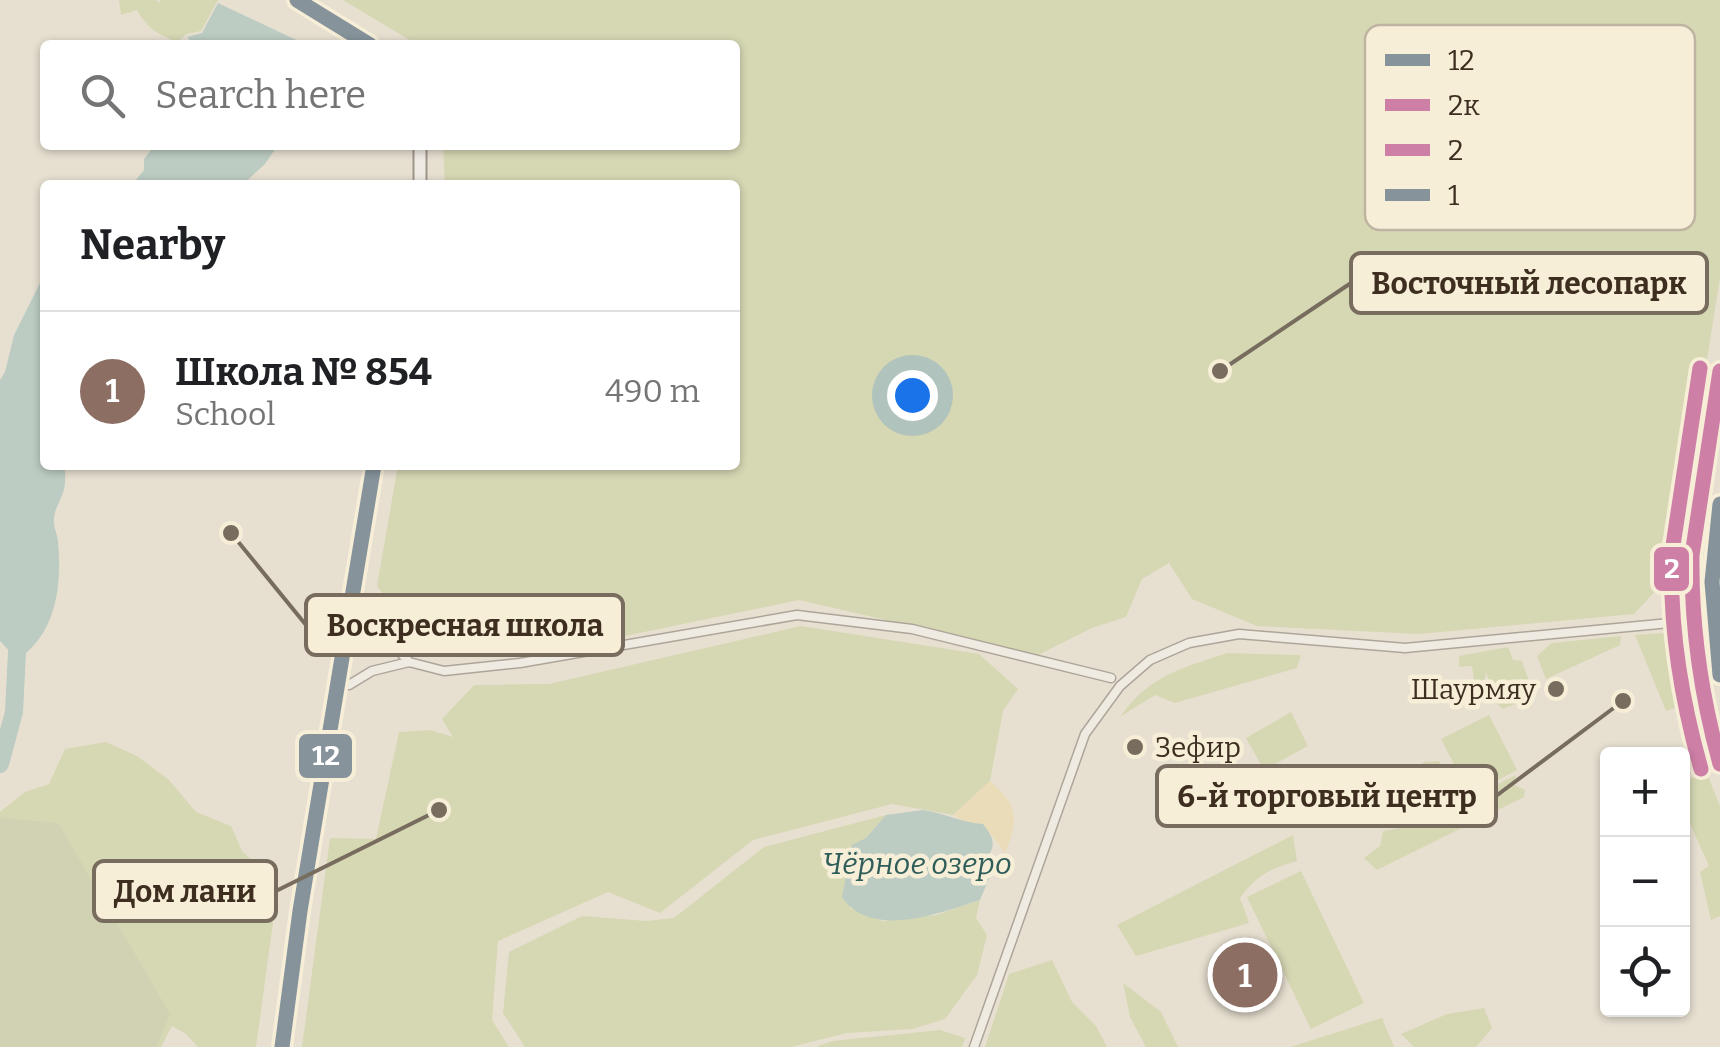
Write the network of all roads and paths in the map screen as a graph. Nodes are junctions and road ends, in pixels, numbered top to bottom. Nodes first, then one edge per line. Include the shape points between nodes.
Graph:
1 (297, 0) edge
2 (362, 40) edge
3 (420, 150) edge
4 (420, 180) edge
5 (1720, 371) edge
6 (373, 470) edge
7 (363, 612) dead end
8 (1692, 621) junction
9 (410, 662) junction
10 (1111, 678) dead end
11 (350, 685) dead end
12 (1720, 764) edge
13 (282, 1047) edge
14 (974, 1047) edge

1 - 2 street
3 - 4 street
5 - 8 street via 1692,555
6 - 13 street
7 - 9 street
8 - 12 street via 1703,704
8 - 14 street via 1405,648 1239,634 1189,643 1150,660 1120,686 1085,734
9 - 10 street via 444,671 520,664 796,614 912,629
9 - 11 street via 356,675

